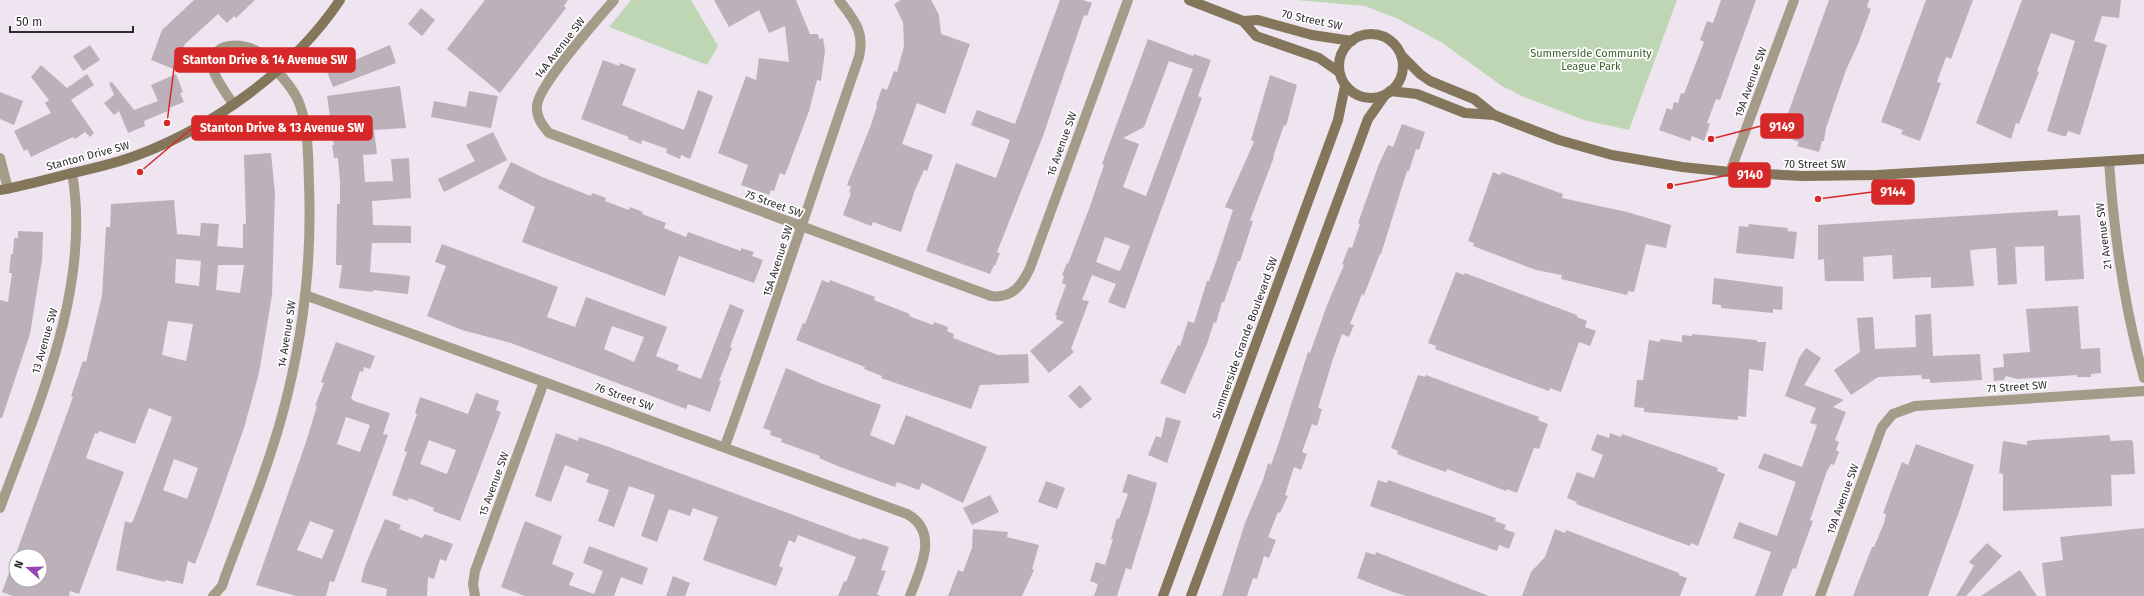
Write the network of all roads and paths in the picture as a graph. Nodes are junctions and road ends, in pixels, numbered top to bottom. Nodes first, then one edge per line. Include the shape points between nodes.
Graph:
1 (340, 0) edge
2 (614, 0) edge
3 (839, 0) edge
4 (1128, 0) edge
5 (1189, 0) edge
6 (1794, 0) edge
7 (1243, 20) junction
8 (1352, 41) junction
9 (1400, 54) junction
10 (276, 71) junction
11 (1339, 72) junction
12 (1345, 86) junction
13 (1388, 93) junction
14 (233, 104) junction
15 (538, 115) joint
16 (1494, 115) junction
17 (0, 158) edge
18 (2144, 159) edge
19 (2109, 161) junction
20 (1730, 172) junction
21 (72, 173) junction
22 (4, 189) edge
23 (802, 227) junction
24 (1013, 292) joint
25 (305, 295) junction
26 (2144, 378) edge
27 (544, 382) junction
28 (2144, 391) edge
29 (1893, 414) joint
30 (725, 446) junction
31 (0, 508) edge
32 (213, 596) edge
33 (475, 596) edge
34 (910, 596) edge
35 (1163, 596) edge
36 (1191, 596) edge
37 (1820, 596) edge

1 - 10 street, Stanton Drive SW via 298,50
2 - 15 street, 14A Avenue SW via 547,83 538,99
3 - 23 street, 15A Avenue SW via 851,15 861,35 859,57
4 - 24 street, 16 Avenue SW via 1030,268 1024,281
5 - 7 street, 70 Street SW
6 - 20 street, 19A Avenue SW
7 - 8 street, 70 Street SW via 1258,20 1312,35
7 - 11 street via 1256,36 1319,58
8 - 9 street via 1359,36 1375,34 1391,41
8 - 11 street via 1344,47
9 - 13 street via 1403,70 1397,85
9 - 16 street, 70 Street SW via 1412,68 1430,81 1474,99
10 - 14 street, Stanton Drive SW
10 - 14 street via 255,50 233,45 219,50 213,62 214,70
10 - 25 street, 14 Avenue SW via 297,98 304,125 310,205
11 - 12 street
12 - 13 street via 1352,93 1368,99
12 - 35 street, Summerside Grande Boulevard SW via 1338,120
13 - 16 street, 70 Street SW via 1417,94 1465,113
13 - 36 street via 1368,119
14 - 21 street, Stanton Drive SW via 204,124 164,144 122,160
15 - 23 street, 75 Street SW via 541,124 555,137
16 - 20 street, 70 Street SW via 1559,140 1605,154
17 - 22 street, Stanton Drive SW
18 - 19 street, 70 Street SW
19 - 20 street, 70 Street SW via 1877,175 1802,176
19 - 26 street, 21 Avenue SW via 2119,263 2133,337
21 - 22 street, Stanton Drive SW
21 - 31 street, 13 Avenue SW via 76,216 66,311 46,380
23 - 24 street, 75 Street SW via 991,296 1000,297
23 - 30 street, 15A Avenue SW
25 - 27 street, 76 Street SW
25 - 32 street, 14 Avenue SW via 298,349 276,436 223,582
27 - 30 street, 76 Street SW
27 - 33 street, 15 Avenue SW via 476,571 473,584
28 - 29 street, 71 Street SW via 1915,406
29 - 37 street, 19A Avenue SW via 1882,427
30 - 34 street, 76 Street SW via 907,514 919,522 925,534 926,551

